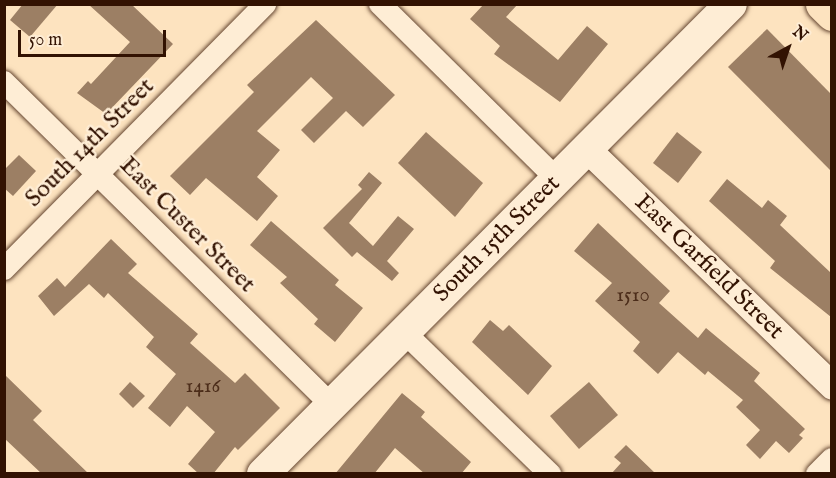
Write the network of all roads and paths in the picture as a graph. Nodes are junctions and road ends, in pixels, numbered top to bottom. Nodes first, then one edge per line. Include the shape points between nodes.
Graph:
1 (265, 4) edge
2 (380, 4) edge
3 (731, 4) edge
4 (822, 4) edge
5 (831, 14) edge
6 (4, 82) edge
7 (586, 149) junction
8 (98, 175) junction
9 (557, 179) junction
10 (4, 269) edge
11 (404, 332) junction
12 (831, 386) edge
13 (331, 405) junction
14 (831, 459) edge
15 (263, 474) edge
16 (550, 474) edge
17 (817, 474) edge

1 - 8 street, South 14th Street
2 - 9 street
3 - 7 main road, South 15th Street
4 - 5 main road
6 - 8 street, East Custer Street
7 - 9 main road, South 15th Street
7 - 12 street, East Garfield Street
8 - 10 street, South 14th Street
8 - 13 street, East Custer Street
9 - 11 main road, South 15th Street
11 - 13 main road, South 15th Street
11 - 16 street
13 - 15 main road, South 15th Street
14 - 17 street

